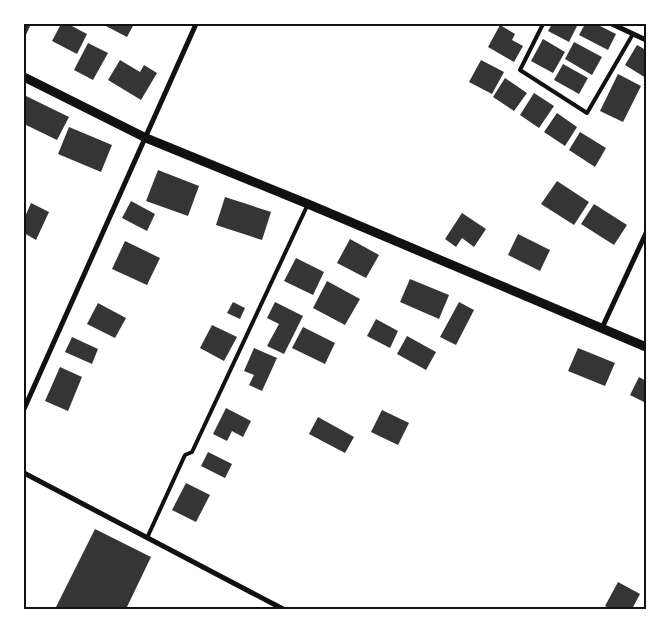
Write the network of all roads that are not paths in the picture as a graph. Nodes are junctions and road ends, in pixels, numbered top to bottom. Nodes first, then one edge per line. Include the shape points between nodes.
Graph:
1 (196, 24) edge
2 (543, 24) edge
3 (612, 24) edge
4 (633, 34) junction
5 (646, 40) edge
6 (24, 77) edge
7 (146, 138) junction
8 (308, 204) junction
9 (646, 233) edge
10 (602, 328) junction
11 (646, 347) edge
12 (24, 409) edge
13 (24, 473) edge
14 (148, 538) junction
15 (284, 609) edge

1 - 7 street
2 - 4 lane via 520,70 587,113
3 - 4 street
4 - 5 street
6 - 7 street
7 - 8 street
7 - 12 street
8 - 10 street
8 - 14 lane via 192,452 185,455
9 - 10 street
10 - 11 street
13 - 14 street
14 - 15 street

